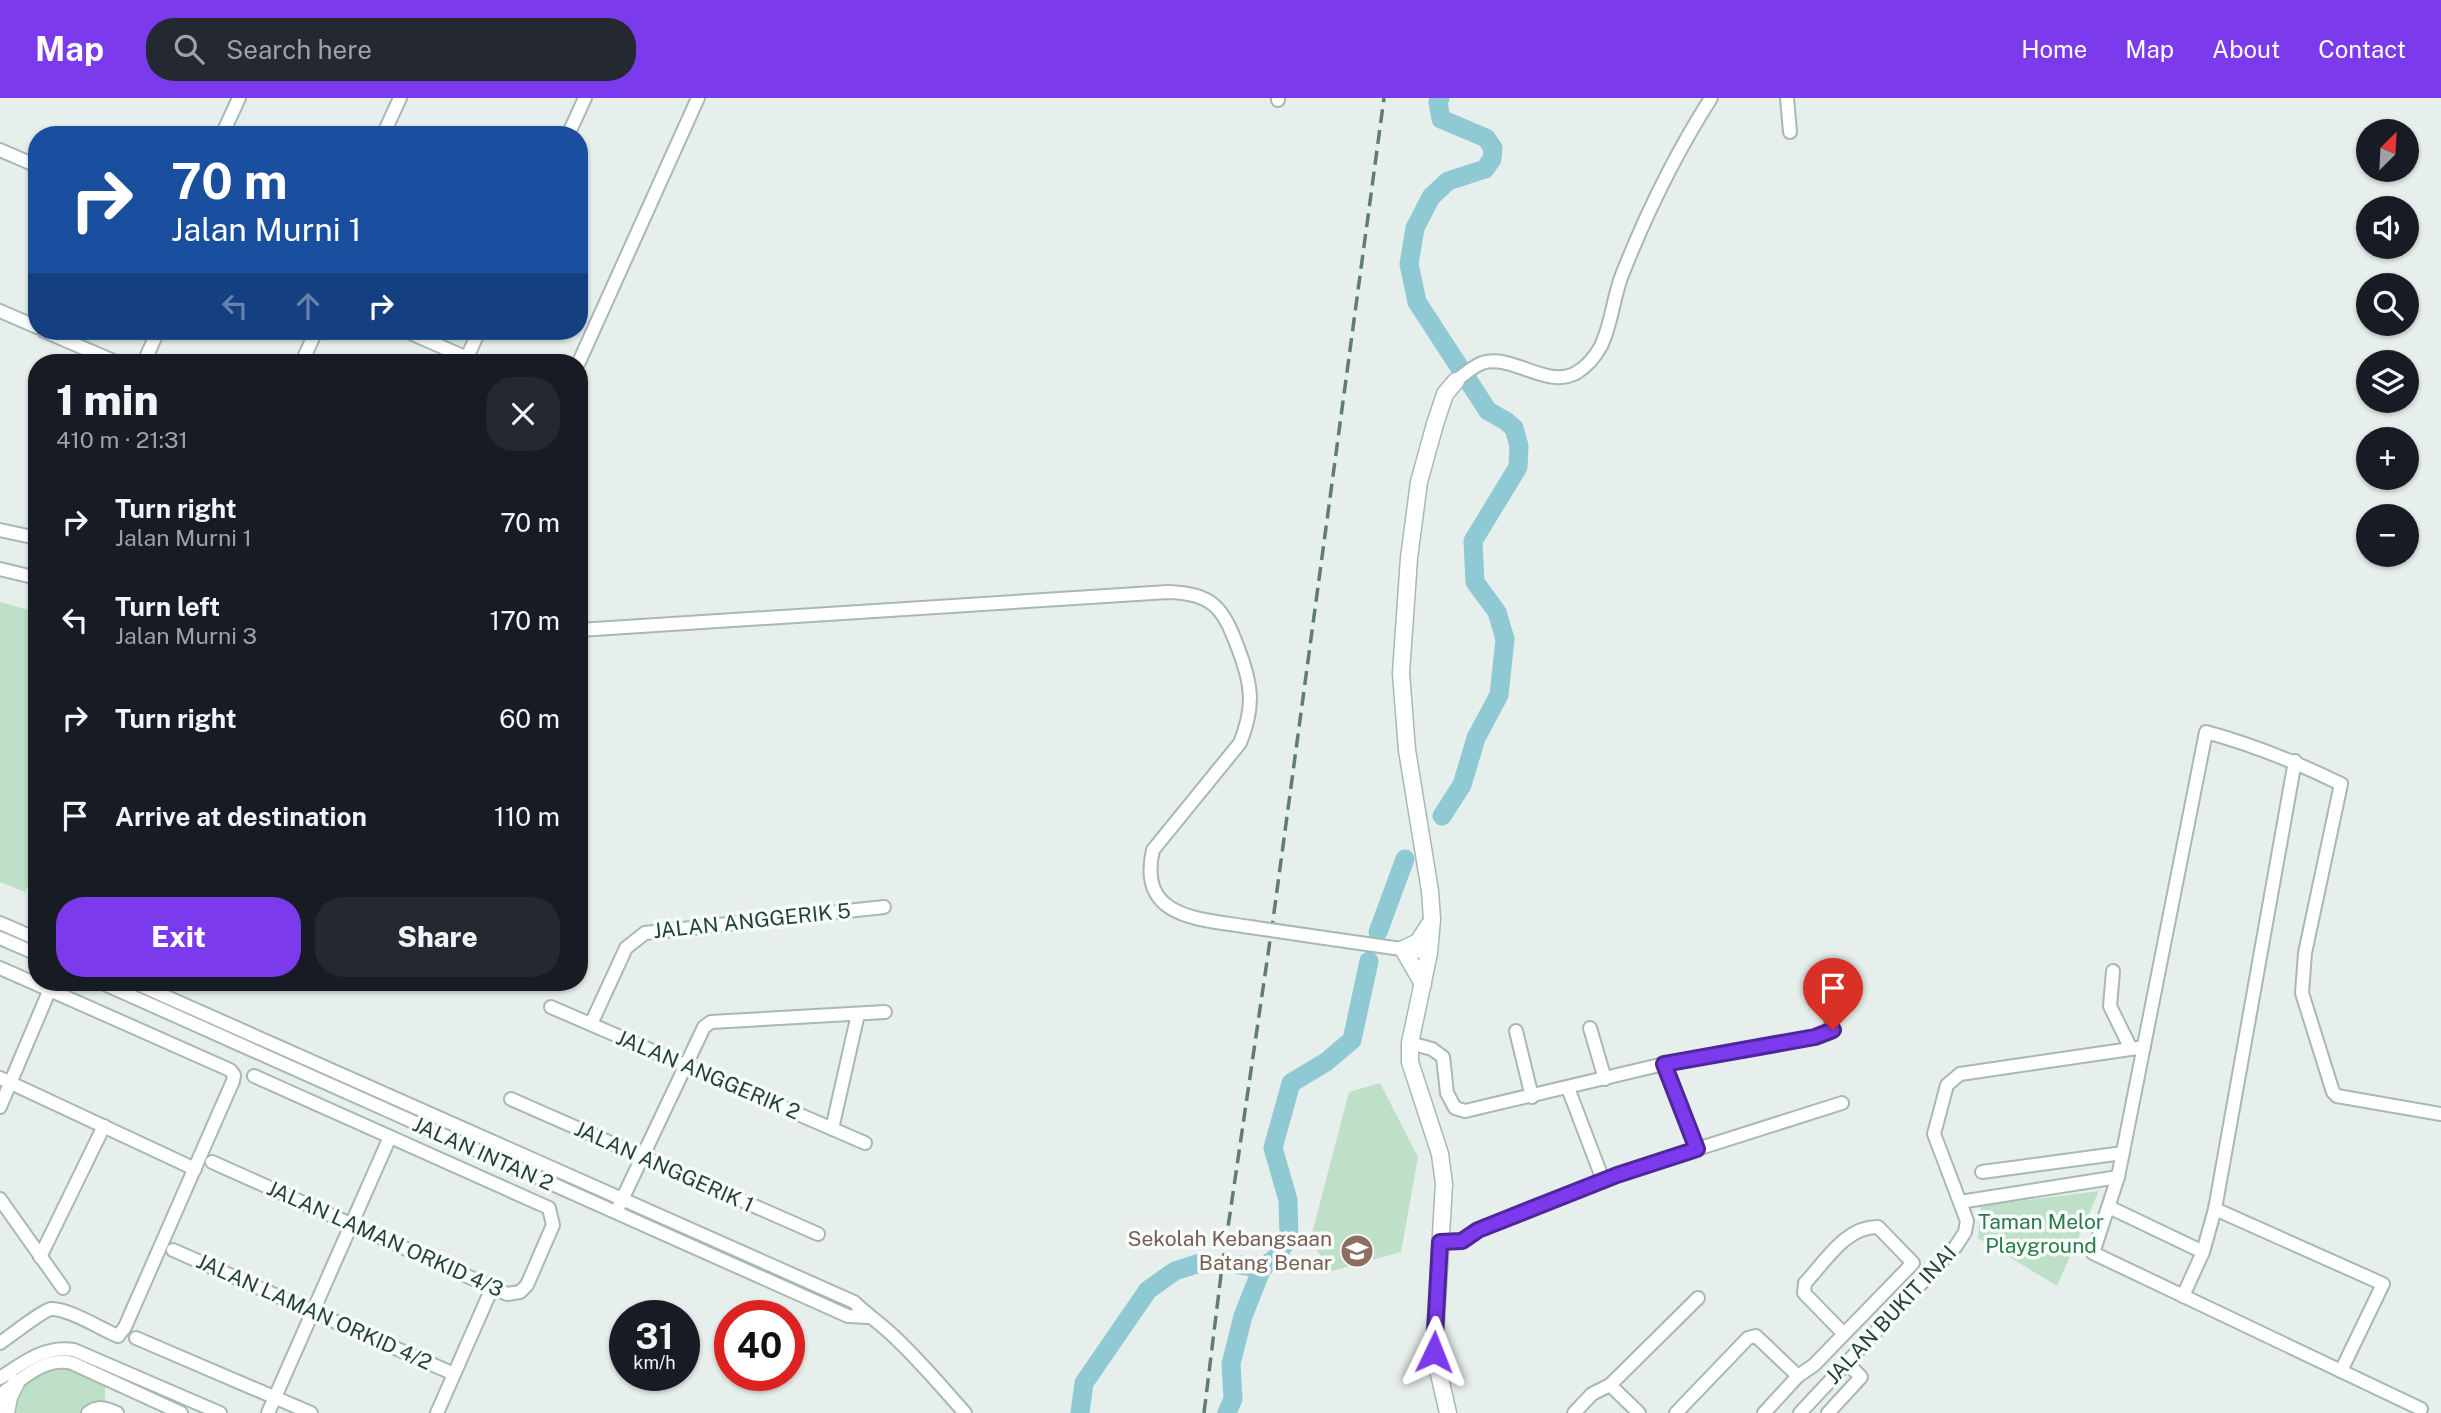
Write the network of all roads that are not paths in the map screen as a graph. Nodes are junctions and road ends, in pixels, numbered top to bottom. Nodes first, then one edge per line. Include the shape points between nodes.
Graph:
1 (238, 98) edge
2 (400, 98) edge
3 (584, 98) edge
4 (698, 98) edge
5 (1711, 98) edge
6 (1787, 98) edge
7 (226, 126) edge
8 (387, 126) edge
9 (572, 126) edge
10 (1790, 132) dead end
11 (0, 150) edge
12 (28, 162) edge
13 (1, 315) edge
14 (28, 324) edge
15 (65, 340) edge
16 (425, 340) edge
17 (97, 354) edge
18 (454, 354) edge
19 (583, 354) edge
20 (1455, 381) joint
21 (0, 530) edge
22 (28, 536) edge
23 (0, 569) edge
24 (28, 576) edge
25 (588, 629) edge
26 (2295, 761) junction
27 (884, 907) dead end
28 (1432, 919) junction
29 (0, 923) edge
30 (28, 935) edge
31 (0, 938) edge
32 (1403, 949) junction
33 (28, 950) edge
34 (1429, 953) junction
35 (0, 968) edge
36 (2113, 971) dead end
37 (28, 978) edge
38 (1423, 984) junction
39 (50, 991) edge
40 (63, 991) edge
41 (120, 991) edge
42 (153, 991) edge
43 (551, 1007) dead end
44 (885, 1012) dead end
45 (858, 1014) junction
46 (1831, 1020) dead end
47 (591, 1024) junction
48 (1590, 1028) dead end
49 (1516, 1031) dead end
50 (1410, 1043) junction
51 (2138, 1048) junction
52 (1664, 1064) junction
53 (684, 1065) junction
54 (254, 1076) dead end
55 (1605, 1079) junction
56 (5, 1081) edge
57 (1568, 1088) junction
58 (1532, 1097) junction
59 (511, 1099) dead end
60 (1842, 1103) dead end
61 (0, 1107) edge
62 (2441, 1114) edge
63 (104, 1126) junction
64 (832, 1129) junction
65 (390, 1137) junction
66 (865, 1143) dead end
67 (1697, 1149) junction
68 (2123, 1153) junction
69 (642, 1157) junction
70 (212, 1163) dead end
71 (195, 1169) junction
72 (1982, 1172) dead end
73 (2118, 1177) junction
74 (1603, 1180) junction
75 (0, 1199) edge
76 (622, 1199) junction
77 (1960, 1202) junction
78 (2109, 1207) junction
79 (2215, 1209) junction
80 (615, 1213) junction
81 (351, 1224) junction
82 (818, 1234) dead end
83 (1440, 1242) junction
84 (173, 1251) dead end
85 (2203, 1252) junction
86 (40, 1256) junction
87 (492, 1287) junction
88 (63, 1289) dead end
89 (2183, 1296) junction
90 (1698, 1298) dead end
91 (313, 1311) junction
92 (869, 1317) junction
93 (1844, 1334) junction
94 (136, 1338) dead end
95 (0, 1343) edge
96 (1847, 1363) junction
97 (2341, 1371) junction
98 (454, 1374) junction
99 (1798, 1376) junction
100 (0, 1378) edge
101 (16, 1383) junction
102 (1609, 1385) junction
103 (0, 1395) edge
104 (275, 1397) junction
105 (2421, 1409) dead end
106 (6, 1413) edge
107 (88, 1413) edge
108 (117, 1413) edge
109 (181, 1413) edge
110 (220, 1413) edge
111 (268, 1413) edge
112 (311, 1413) edge
113 (436, 1413) edge
114 (965, 1413) edge
115 (1448, 1413) edge
116 (1574, 1413) edge
117 (1639, 1413) edge
118 (1676, 1413) edge
119 (1764, 1413) edge
120 (1800, 1413) edge
121 (1828, 1413) edge

1 - 7 street
2 - 8 street
3 - 9 street
4 - 19 street
5 - 20 street via 1679,149 1621,276 1608,330 1589,363 1564,377 1497,361 1483,362
6 - 10 street
11 - 12 street
13 - 14 street
15 - 17 street
16 - 18 street
20 - 28 street via 1445,394 1419,482 1401,673
21 - 22 street
23 - 24 street
25 - 32 street, bridge via 1168,592 1198,596 1227,619 1249,676 1251,698 1240,743 1153,849 1151,882 1162,902 1176,913 1250,928
26 - 51 street via 2206,732
26 - 62 street via 2341,784 2305,953 2302,993 2333,1093
26 - 79 street
27 - 47 street, JALAN ANGGERIK 5 via 645,933 625,948
28 - 32 street via 1418,942
28 - 34 street
29 - 30 street
31 - 33 street
32 - 34 street
32 - 38 street
34 - 38 street
35 - 37 street
36 - 51 street via 2110,1006
38 - 50 street
39 - 56 street
40 - 71 street via 234,1075
41 - 80 street, JALAN INTAN 2
42 - 76 street, JALAN INTAN 2
43 - 47 street, JALAN ANGGERIK 2
44 - 45 street
45 - 53 street via 711,1022
45 - 64 street
46 - 52 street via 1831,1033
47 - 53 street, JALAN ANGGERIK 2
48 - 55 street
49 - 58 street
50 - 58 street via 1443,1057 1447,1093 1455,1108 1465,1111
50 - 83 street via 1410,1062 1440,1154 1444,1184
51 - 68 street
51 - 77 street, JALAN BUKIT INAI via 1960,1074 1947,1085 1934,1135
52 - 55 street
52 - 67 street
53 - 64 street, JALAN ANGGERIK 2
53 - 69 street
54 - 65 street
55 - 57 street
56 - 61 street
56 - 63 street
57 - 58 street
57 - 74 street
59 - 69 street, JALAN ANGGERIK 1
60 - 67 street
63 - 71 street
63 - 86 street
64 - 66 street, JALAN ANGGERIK 2
65 - 81 street
65 - 87 street, JALAN LAMAN ORKID 4/3 via 549,1208 553,1225 527,1285 520,1292 507,1294
67 - 74 street
68 - 72 street
68 - 73 street
69 - 76 street
69 - 82 street, JALAN ANGGERIK 1
70 - 81 street, JALAN LAMAN ORKID 4/3
71 - 95 street via 118,1336 51,1309
73 - 77 street
73 - 78 street
74 - 83 street via 1478,1230 1462,1241
75 - 86 street
76 - 80 street
76 - 92 street, JALAN INTAN 2 via 855,1302
77 - 96 street, JALAN BUKIT INAI via 1967,1221 1962,1238
78 - 85 street
78 - 89 street via 2093,1253
79 - 85 street
79 - 97 street via 2383,1284
80 - 92 street, JALAN INTAN 2 via 848,1316
81 - 87 street, JALAN LAMAN ORKID 4/3
81 - 91 street
83 - 115 street via 1434,1352
84 - 91 street, JALAN LAMAN ORKID 4/2
85 - 89 street
86 - 88 street
87 - 98 street
89 - 97 street
90 - 102 street
91 - 98 street, JALAN LAMAN ORKID 4/2
91 - 104 street
92 - 114 street, JALAN INTAN 2 via 887,1330
93 - 93 street via 1804,1293 1805,1283 1852,1233 1878,1227 1913,1263
93 - 99 street
94 - 104 street
96 - 120 street, JALAN BUKIT INAI
96 - 121 street via 1861,1377
97 - 105 street
98 - 113 street
99 - 118 street via 1756,1336 1748,1338
99 - 119 street
100 - 110 street via 40,1354 62,1348
101 - 103 street
101 - 106 street
101 - 109 street via 60,1360
102 - 116 street via 1592,1394
102 - 117 street
104 - 111 street
104 - 112 street
107 - 108 street via 95,1408

